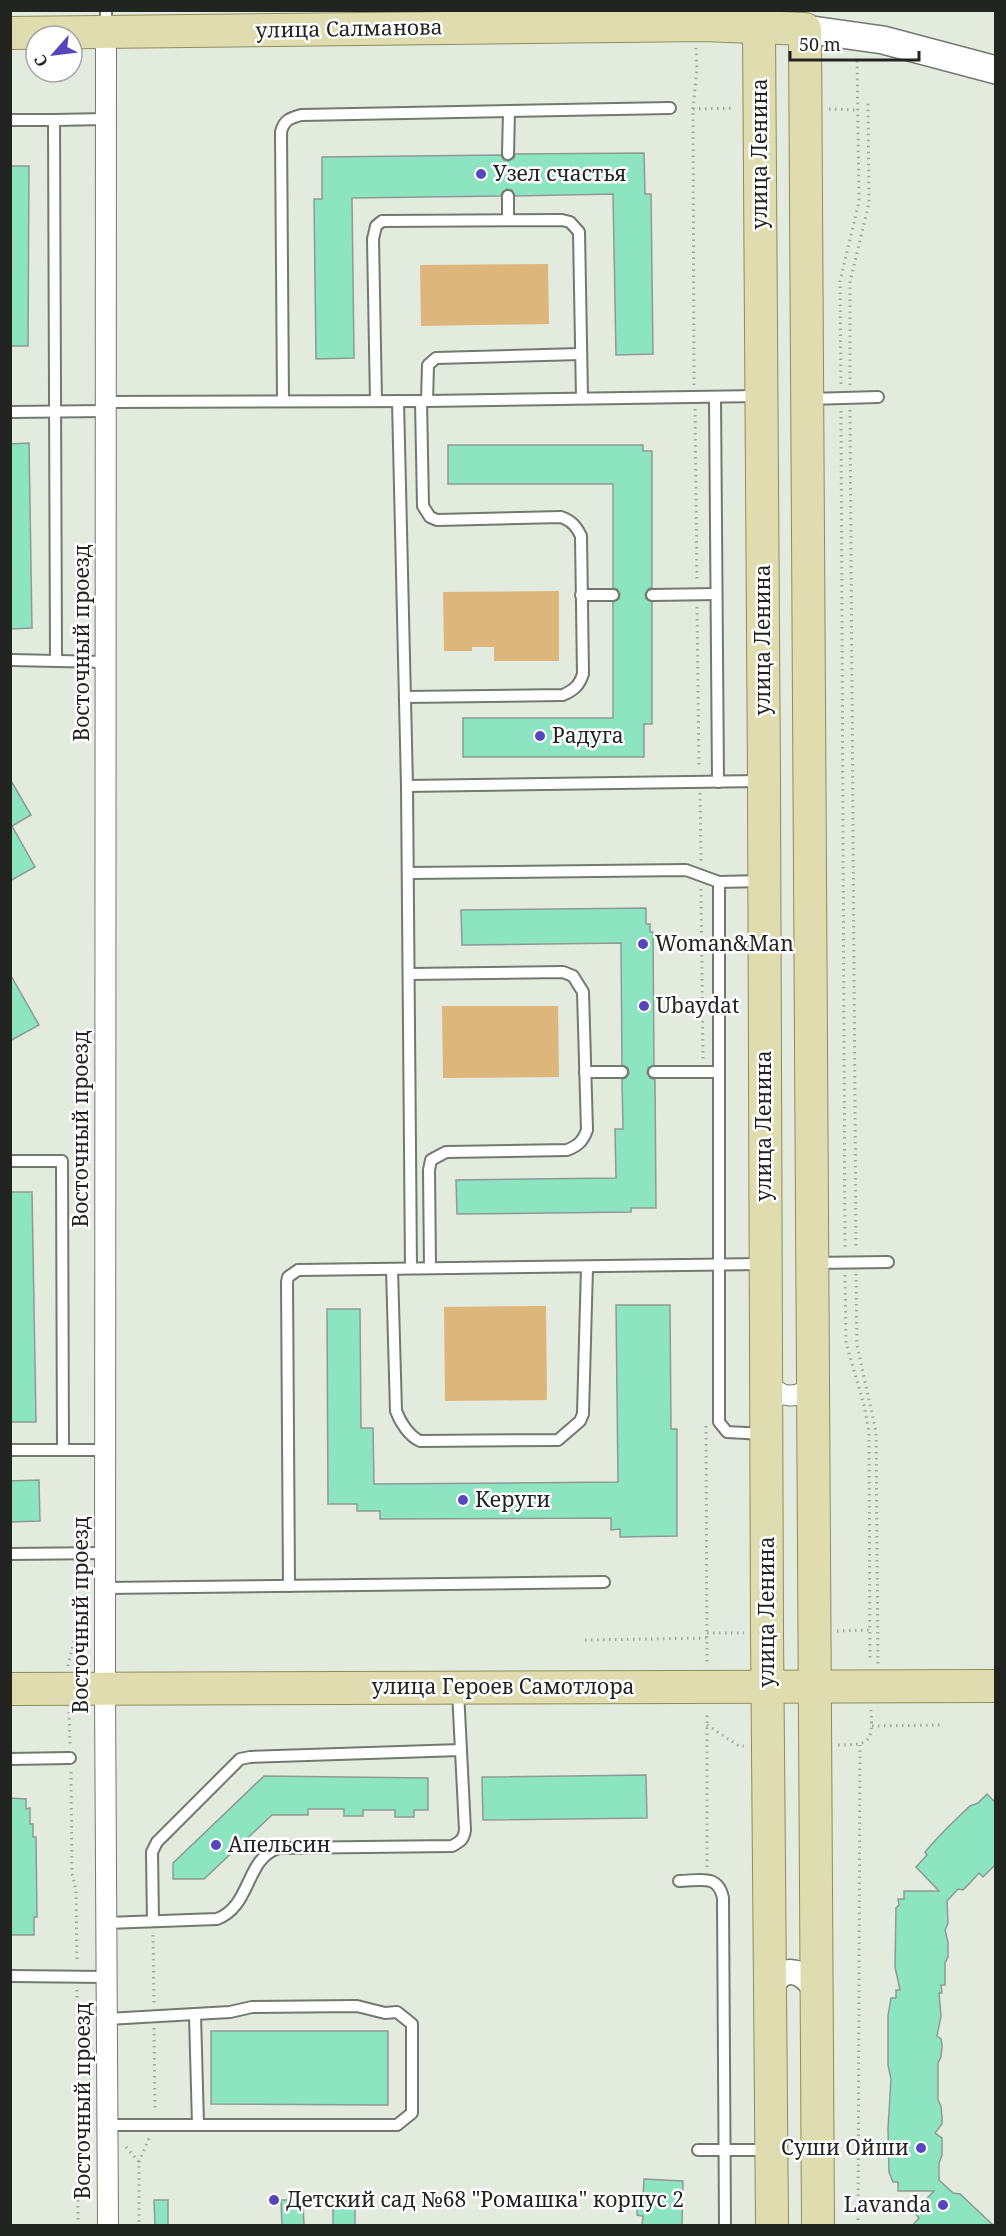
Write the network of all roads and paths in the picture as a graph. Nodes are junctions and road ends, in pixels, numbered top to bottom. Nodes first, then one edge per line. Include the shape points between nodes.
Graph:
1 (106, 21) edge
2 (695, 25) junction
3 (783, 26) junction
4 (10, 33) edge
5 (856, 35) junction
6 (996, 70) edge
7 (868, 102) dead end
8 (670, 108) dead end
9 (699, 108) dead end
10 (693, 109) junction
11 (509, 111) junction
12 (106, 119) junction
13 (10, 120) edge
14 (54, 120) junction
15 (508, 154) dead end
16 (508, 196) dead end
17 (508, 220) junction
18 (581, 354) junction
19 (761, 358) junction
20 (808, 364) junction
21 (762, 396) junction
22 (694, 397) junction
23 (715, 397) junction
24 (878, 397) dead end
25 (582, 398) junction
26 (845, 398) junction
27 (808, 399) junction
28 (283, 401) junction
29 (376, 401) junction
30 (398, 401) junction
31 (424, 401) junction
32 (106, 407) junction
33 (10, 412) edge
34 (56, 412) junction
35 (697, 594) junction
36 (716, 594) junction
37 (581, 595) junction
38 (613, 595) dead end
39 (652, 595) dead end
40 (10, 660) edge
41 (56, 661) junction
42 (106, 662) junction
43 (405, 697) junction
44 (764, 781) junction
45 (699, 782) junction
46 (718, 782) junction
47 (407, 786) junction
48 (408, 873) junction
49 (701, 875) junction
50 (764, 881) junction
51 (719, 882) junction
52 (408, 974) junction
53 (585, 1072) junction
54 (622, 1072) dead end
55 (654, 1072) dead end
56 (704, 1072) junction
57 (719, 1072) junction
58 (10, 1161) edge
59 (851, 1262) junction
60 (888, 1262) dead end
61 (813, 1263) junction
62 (764, 1264) junction
63 (719, 1265) junction
64 (586, 1267) junction
65 (411, 1268) junction
66 (430, 1268) junction
67 (392, 1269) junction
68 (765, 1378) junction
69 (814, 1380) junction
70 (706, 1420) dead end
71 (766, 1434) junction
72 (10, 1450) edge
73 (63, 1450) junction
74 (105, 1450) junction
75 (96, 1553) junction
76 (10, 1554) edge
77 (604, 1582) dead end
78 (289, 1586) junction
79 (105, 1588) junction
80 (707, 1638) junction
81 (585, 1640) dead end
82 (996, 1686) edge
83 (707, 1687) junction
84 (767, 1687) junction
85 (814, 1687) junction
86 (874, 1687) junction
87 (68, 1688) junction
88 (458, 1688) junction
89 (10, 1689) edge
90 (105, 1689) junction
91 (940, 1725) dead end
92 (872, 1726) junction
93 (461, 1750) junction
94 (10, 1758) edge
95 (70, 1758) junction
96 (679, 1881) dead end
97 (707, 1881) junction
98 (153, 1921) junction
99 (106, 1923) junction
100 (10, 1976) edge
101 (77, 1977) junction
102 (106, 1977) junction
103 (770, 1995) junction
104 (817, 1995) junction
105 (195, 2015) junction
106 (154, 2017) junction
107 (107, 2019) junction
108 (155, 2124) junction
109 (107, 2125) junction
110 (198, 2125) junction
111 (698, 2150) dead end
112 (725, 2150) junction
113 (772, 2150) junction
114 (139, 2162) dead end
115 (78, 2226) edge
116 (108, 2226) edge
117 (725, 2226) edge
118 (772, 2226) edge
119 (818, 2226) edge
120 (858, 2226) edge

1 - 2 main road, улица Салманова
1 - 4 main road, улица Салманова
1 - 12 street, Восточный проезд
2 - 3 main road, улица Салманова
2 - 10 path via 697,68
3 - 5 main road
3 - 19 main road, улица Ленина
3 - 20 main road
5 - 6 main road
5 - 26 path via 859,202 840,281
7 - 26 path via 869,203 850,282
8 - 11 lane
9 - 10 path
10 - 22 path
11 - 15 lane
11 - 28 lane via 301,115 284,123
12 - 14 lane
12 - 32 street, Восточный проезд
13 - 14 lane
14 - 34 lane
16 - 17 lane
17 - 18 lane via 562,220 579,232
17 - 29 lane via 382,222 376,226
18 - 25 lane
18 - 31 lane via 436,358 428,365
19 - 20 main road via 774,338 788,335 800,345
19 - 21 main road, улица Ленина
20 - 27 main road
21 - 23 lane
21 - 44 main road, улица Ленина
22 - 23 lane
22 - 25 lane
22 - 35 path
23 - 36 lane
24 - 26 lane
25 - 31 lane
26 - 27 lane
26 - 59 path
26 - 59 path
27 - 61 main road
28 - 29 lane
28 - 32 lane
29 - 30 lane
30 - 31 lane
30 - 43 lane
31 - 37 lane via 423,506 430,518 570,520 581,536
32 - 34 lane
32 - 42 street, Восточный проезд
33 - 34 lane
34 - 41 lane
35 - 36 lane
35 - 39 lane
35 - 45 path
36 - 46 lane
37 - 38 lane
37 - 43 lane via 583,674 573,691 563,695
40 - 41 lane
41 - 42 lane
42 - 74 street, Восточный проезд
43 - 47 lane
44 - 46 lane
44 - 50 main road, улица Ленина
45 - 46 lane
45 - 47 lane
45 - 49 path
47 - 48 lane
48 - 49 lane via 686,870
48 - 52 lane
49 - 51 lane
49 - 56 path
50 - 51 lane
50 - 62 main road, улица Ленина
51 - 57 lane
52 - 53 lane via 563,972 573,976 584,992
52 - 65 lane
53 - 54 lane
53 - 66 lane via 586,1130 577,1146 567,1150 446,1152 431,1160
55 - 56 lane
56 - 57 lane
57 - 63 lane
58 - 73 lane via 62,1161
59 - 60 lane
59 - 61 lane
59 - 86 path via 857,1345 876,1432
59 - 86 path via 846,1343 869,1432
61 - 69 main road
62 - 63 lane
62 - 68 main road, улица Ленина
63 - 64 lane
63 - 71 lane via 720,1422 727,1432
64 - 66 lane
64 - 67 lane via 583,1414 558,1440 414,1438 396,1411
65 - 66 lane
65 - 67 lane
67 - 78 lane via 298,1270 288,1277
68 - 69 street via 775,1392 788,1396 803,1392
68 - 71 main road, улица Ленина
69 - 85 main road
70 - 80 path
71 - 84 main road, улица Ленина
72 - 73 lane
73 - 74 lane
74 - 75 street, Восточный проезд
75 - 76 lane
75 - 79 street, Восточный проезд
75 - 87 path via 68,1669
77 - 78 lane
78 - 79 lane
79 - 90 street, Восточный проезд
80 - 81 path
80 - 83 path
82 - 86 main road, улица Героев Самотлора
83 - 84 main road, улица Героев Самотлора
83 - 88 main road, улица Героев Самотлора
83 - 97 path
84 - 85 main road, улица Героев Самотлора
84 - 103 main road, улица Ленина
85 - 86 main road, улица Героев Самотлора
85 - 104 main road
86 - 92 path
87 - 89 main road, улица Героев Самотлора
87 - 90 main road, улица Героев Самотлора
87 - 95 path
88 - 90 main road, улица Героев Самотлора
88 - 93 lane
90 - 99 street, Восточный проезд
91 - 92 path
92 - 120 path via 868,1740 860,1745
93 - 98 lane via 240,1759 157,1842 152,1852
93 - 98 lane via 465,1830 464,1837 452,1846 279,1848 262,1856 237,1905 226,1916
94 - 95 lane
95 - 101 path
96 - 97 lane
97 - 112 lane via 718,1884 723,1898
98 - 99 lane
98 - 106 path
99 - 102 street, Восточный проезд
100 - 101 lane
101 - 102 lane
101 - 115 path
102 - 107 street, Восточный проезд
103 - 104 street via 777,1978 793,1972 805,1977
103 - 113 main road, улица Ленина
104 - 119 main road
105 - 106 lane
105 - 110 lane
105 - 110 lane via 252,2007 357,2006 397,2012 412,2024 412,2113 397,2125
106 - 107 lane
106 - 108 path
107 - 109 street, Восточный проезд
108 - 109 lane
108 - 110 lane
108 - 114 path
109 - 116 street, Восточный проезд
111 - 112 lane
112 - 113 lane
112 - 117 lane
113 - 118 main road, улица Ленина

